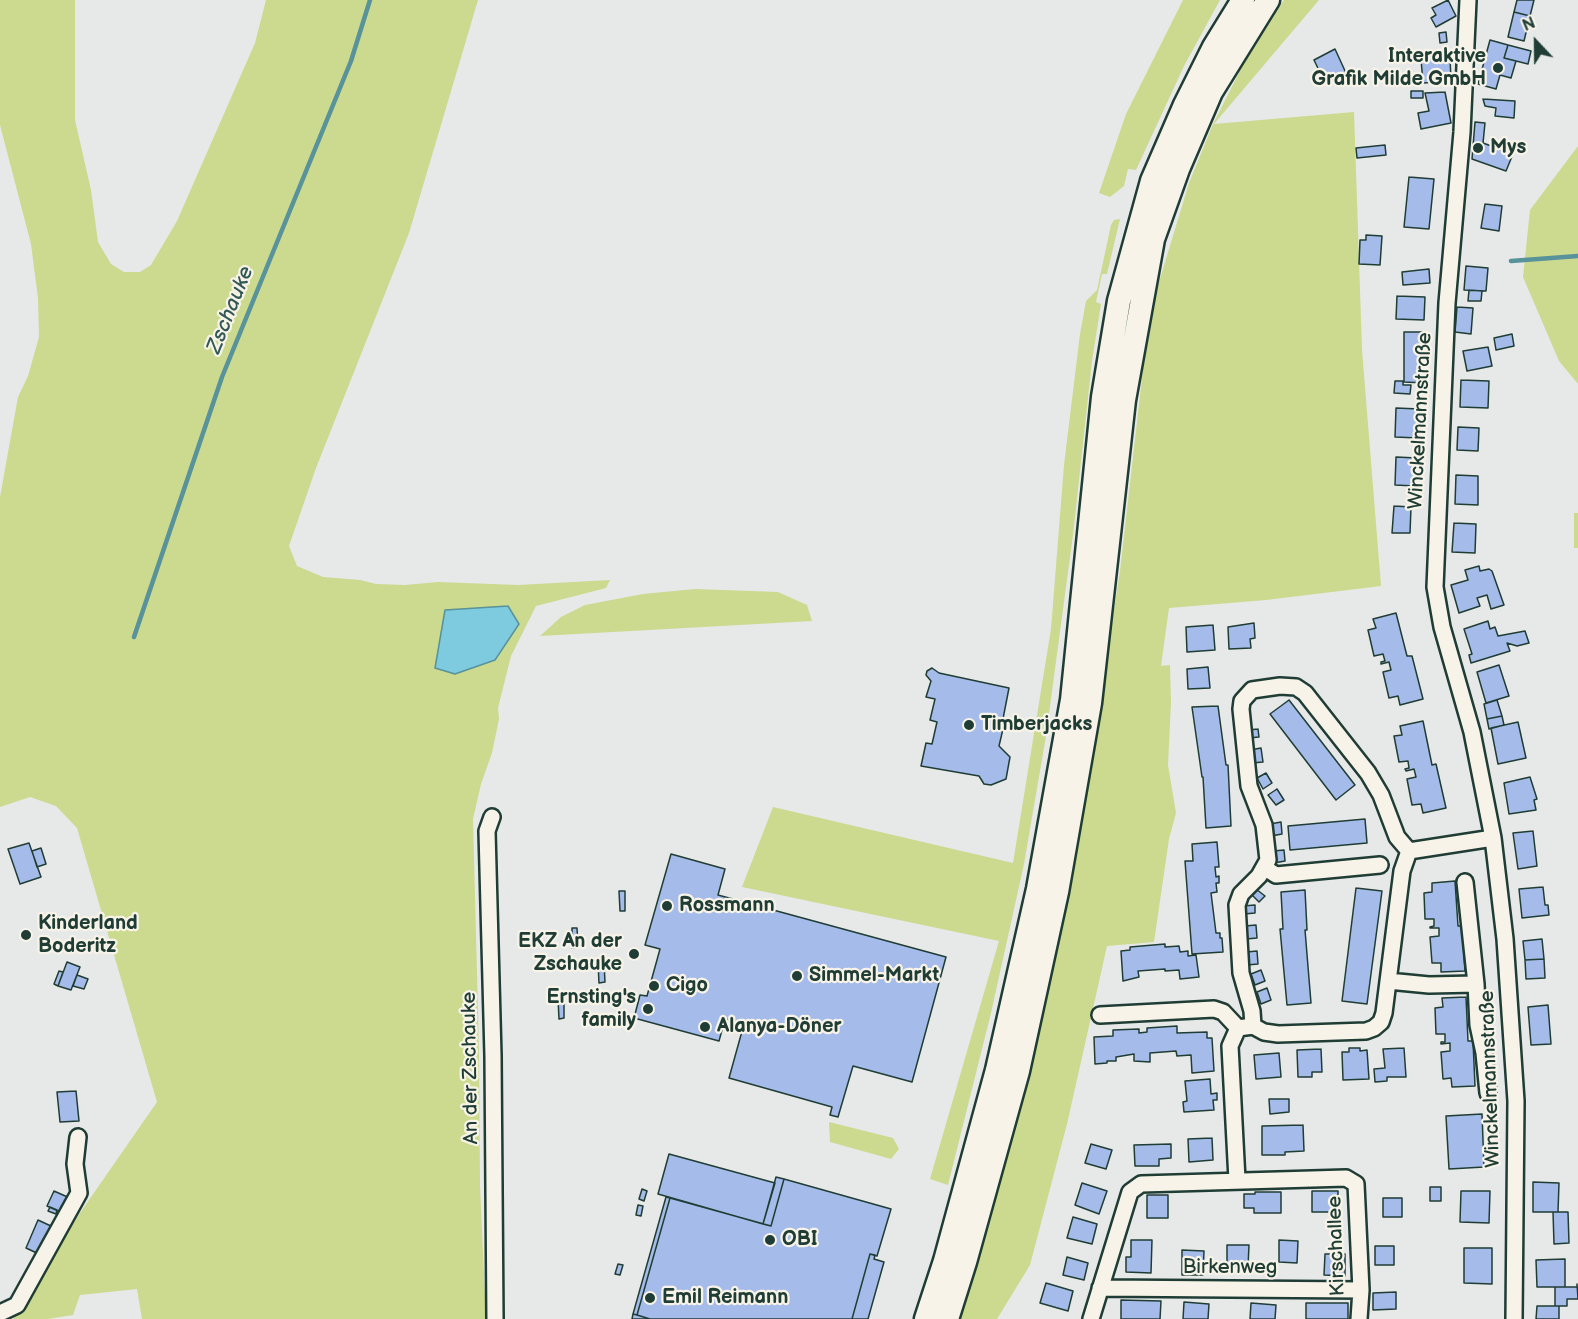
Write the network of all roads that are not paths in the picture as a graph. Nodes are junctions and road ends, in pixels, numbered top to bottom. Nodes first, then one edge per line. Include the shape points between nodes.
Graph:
1 (1243, 0) edge
2 (1268, 0) edge
3 (1468, 0) edge
4 (492, 817) dead end
5 (1493, 838) junction
6 (1409, 851) junction
7 (1380, 865) dead end
8 (1265, 868) junction
9 (1465, 882) dead end
10 (1388, 981) junction
11 (1476, 984) junction
12 (1100, 1015) dead end
13 (1245, 1027) junction
14 (1488, 1093) dead end
15 (78, 1137) dead end
16 (1237, 1180) junction
17 (1100, 1288) junction
18 (1360, 1290) junction
19 (0, 1313) edge
20 (495, 1319) edge
21 (926, 1319) edge
22 (947, 1319) edge
23 (1091, 1319) edge
24 (1359, 1319) edge
25 (1514, 1319) edge

1 - 21 main road via 1189,95 1152,181 1119,301 1103,397 1072,700 1040,877 997,1070
2 - 22 main road via 1211,92 1153,238 1124,400 1090,703 1057,892 1018,1071
3 - 5 street, Winckelmannstraße via 1435,587 1442,627 1472,732
4 - 20 street, An der Zschauke via 487,831
5 - 6 street
5 - 25 street, Winckelmannstraße via 1505,939 1516,1101
6 - 8 street via 1397,837 1375,783 1305,693 1296,687 1257,688 1242,701 1241,722 1249,786 1264,825 1268,860
6 - 10 street via 1402,871
7 - 8 street via 1276,875
8 - 13 street via 1241,894 1237,905 1241,973 1252,1011
9 - 11 street, Winckelmannstraße
10 - 11 street, Winckelmannstraße
10 - 13 street via 1381,1022 1374,1028 1278,1034
11 - 14 street, Winckelmannstraße
12 - 13 street via 1214,1009
13 - 16 street via 1230,1046
15 - 19 street via 75,1164 79,1193 16,1305
16 - 17 street via 1142,1184 1130,1192
16 - 18 street, Kirschallee via 1346,1178 1356,1184
17 - 18 street, Birkenweg
17 - 23 street
18 - 24 street, Kirschallee

